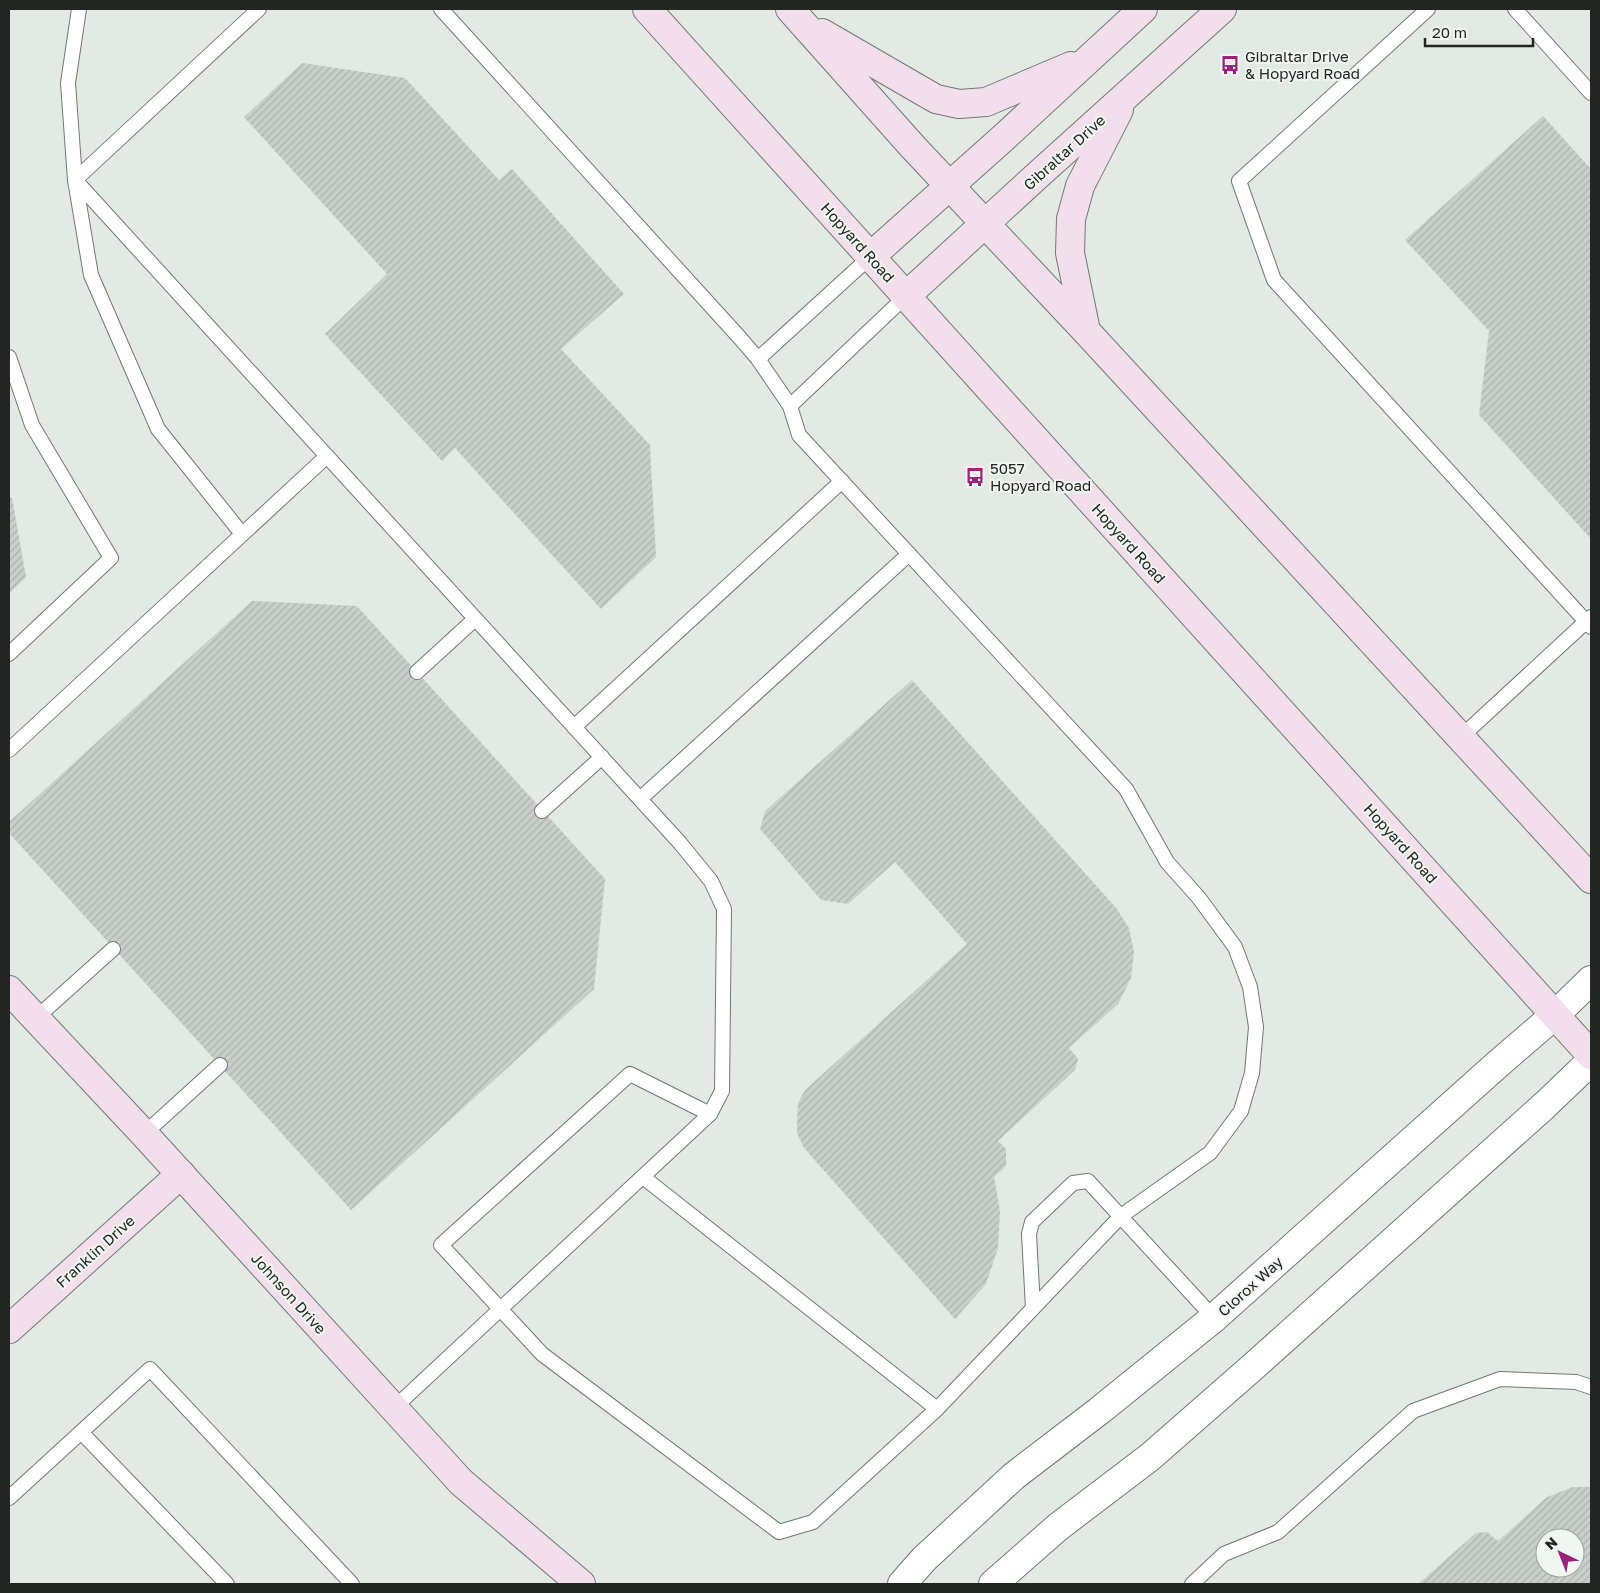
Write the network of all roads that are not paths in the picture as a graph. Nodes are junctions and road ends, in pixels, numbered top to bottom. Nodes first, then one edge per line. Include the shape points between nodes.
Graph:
1 (79, 9) edge
2 (259, 9) edge
3 (441, 9) edge
4 (647, 9) edge
5 (1143, 9) edge
6 (1222, 9) edge
7 (1428, 9) edge
8 (1515, 9) edge
9 (795, 15) edge
10 (1089, 59) junction
11 (1591, 94) edge
12 (1126, 96) junction
13 (75, 180) junction
14 (950, 186) junction
15 (985, 224) junction
16 (870, 257) junction
17 (906, 296) junction
18 (1086, 331) junction
19 (9, 357) edge
20 (758, 359) junction
21 (790, 406) junction
22 (327, 456) junction
23 (842, 481) junction
24 (242, 534) junction
25 (910, 554) junction
26 (475, 618) junction
27 (1590, 622) edge
28 (9, 654) edge
29 (416, 672) dead end
30 (574, 727) junction
31 (1461, 737) junction
32 (9, 750) edge
33 (602, 757) junction
34 (640, 799) junction
35 (542, 811) dead end
36 (1591, 879) edge
37 (113, 949) dead end
38 (1591, 980) edge
39 (9, 990) edge
40 (1556, 1014) junction
41 (35, 1019) junction
42 (1591, 1054) edge
43 (1591, 1061) edge
44 (220, 1065) dead end
45 (710, 1114) junction
46 (144, 1134) junction
47 (180, 1174) junction
48 (642, 1177) junction
49 (1121, 1216) junction
50 (1033, 1308) junction
51 (501, 1310) junction
52 (1214, 1318) junction
53 (9, 1329) edge
54 (1591, 1387) edge
55 (394, 1408) junction
56 (937, 1409) junction
57 (81, 1432) junction
58 (9, 1498) edge
59 (227, 1584) edge
60 (352, 1584) edge
61 (581, 1584) edge
62 (902, 1584) edge
63 (993, 1584) edge
64 (1192, 1584) edge

1 - 13 lane via 68,83
2 - 13 lane
3 - 20 lane
4 - 16 main road, Hopyard Road
5 - 10 main road
6 - 12 main road, Gibraltar Drive
7 - 27 lane via 1238,180 1274,280
8 - 11 lane
9 - 10 main road via 936,99 959,104 986,102
9 - 14 main road
10 - 14 main road
12 - 15 main road, Gibraltar Drive
12 - 18 main road via 1080,186 1071,219 1070,253
13 - 22 lane
13 - 24 lane via 91,275 158,430
14 - 15 main road
14 - 16 main road
15 - 17 main road, Gibraltar Drive
15 - 18 main road
16 - 17 main road, Hopyard Road
16 - 20 lane
17 - 21 lane
17 - 40 main road, Hopyard Road
18 - 31 main road
19 - 28 lane via 32,424 111,558
20 - 21 lane
21 - 23 lane via 799,434
22 - 24 lane
22 - 26 lane
23 - 25 lane
23 - 30 lane
24 - 32 lane
25 - 34 lane
25 - 49 lane via 1126,789 1167,862 1235,947 1250,987 1256,1027 1252,1073 1241,1111 1210,1152
26 - 29 lane
26 - 30 lane
27 - 31 lane
30 - 33 lane
31 - 36 main road
33 - 34 lane
33 - 35 lane
34 - 45 lane via 711,881 724,909 722,1090
37 - 41 lane
38 - 40 street, Clorox Way
39 - 41 main road, Johnson Drive
40 - 42 main road, Hopyard Road
40 - 52 street, Clorox Way
41 - 46 main road, Johnson Drive
43 - 63 street via 1150,1458 1058,1527
44 - 46 lane
45 - 48 lane
45 - 51 lane via 630,1074 441,1245
46 - 47 main road, Johnson Drive
47 - 53 main road, Franklin Drive
47 - 55 main road, Johnson Drive
48 - 51 lane
48 - 56 lane
49 - 50 lane
49 - 50 lane via 1088,1181 1073,1183 1032,1222 1029,1234
49 - 52 lane
50 - 56 lane
51 - 55 lane
51 - 56 lane via 542,1354 778,1532 813,1522
52 - 62 street, Clorox Way via 1014,1476 924,1559
54 - 64 lane via 1576,1382 1500,1380 1413,1411 1278,1532 1224,1554
55 - 61 main road, Johnson Drive via 461,1482
57 - 58 lane
57 - 59 lane
57 - 60 lane via 150,1369

